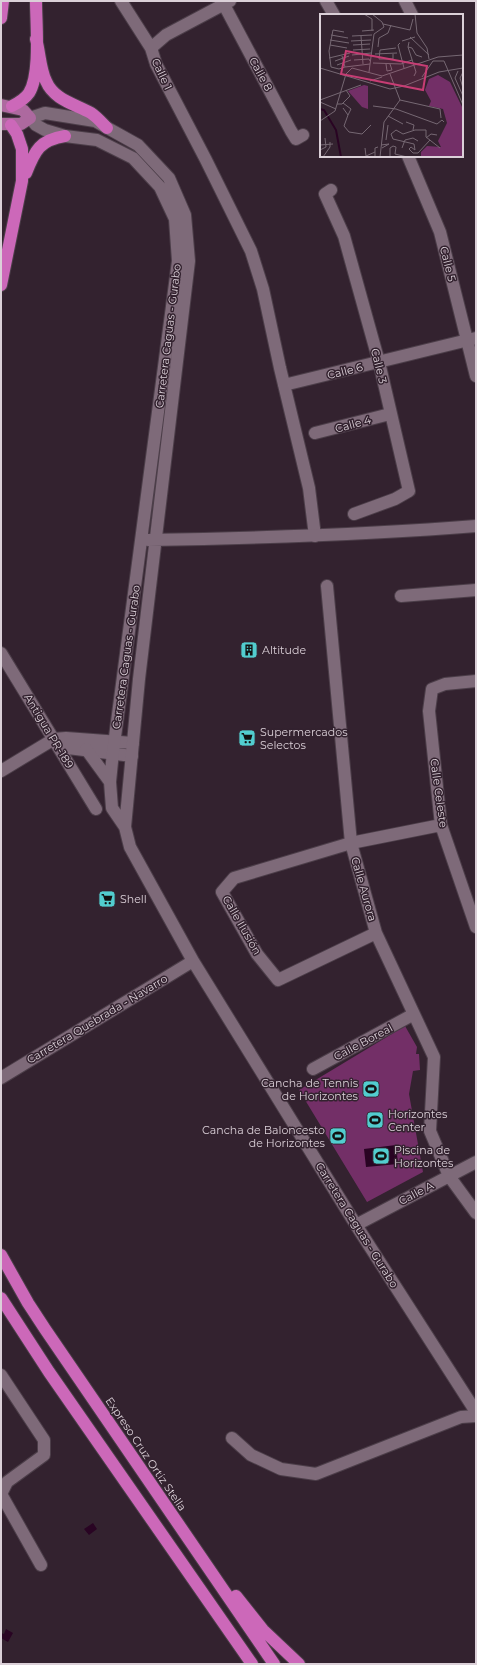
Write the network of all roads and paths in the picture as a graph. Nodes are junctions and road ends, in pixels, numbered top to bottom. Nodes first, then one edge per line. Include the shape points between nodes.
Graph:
1 (3, 1) edge
2 (36, 1) edge
3 (121, 1) edge
4 (326, 1) edge
5 (405, 1) edge
6 (226, 2) edge
7 (333, 14) edge
8 (412, 14) edge
9 (1, 18) edge
10 (36, 39) junction
11 (151, 48) junction
12 (6, 105) edge
13 (30, 118) junction
14 (6, 125) edge
15 (107, 128) junction
16 (303, 135) dead end
17 (65, 136) junction
18 (408, 157) edge
19 (22, 181) junction
20 (331, 190) dead end
21 (1, 285) edge
22 (472, 340) edge
23 (379, 362) junction
24 (476, 376) edge
25 (284, 385) junction
26 (390, 414) junction
27 (315, 433) dead end
28 (354, 514) dead end
29 (476, 526) edge
30 (315, 536) junction
31 (142, 540) junction
32 (156, 540) junction
33 (327, 586) dead end
34 (476, 590) edge
35 (401, 596) dead end
36 (1, 653) edge
37 (476, 681) edge
38 (54, 739) junction
39 (133, 743) junction
40 (114, 747) junction
41 (86, 749) junction
42 (132, 756) junction
43 (1, 771) edge
44 (110, 782) junction
45 (96, 809) dead end
46 (442, 825) junction
47 (125, 827) junction
48 (351, 843) junction
49 (476, 927) edge
50 (376, 933) junction
51 (193, 960) junction
52 (414, 1014) junction
53 (313, 1069) dead end
54 (1, 1078) edge
55 (476, 1162) edge
56 (449, 1176) junction
57 (476, 1213) edge
58 (356, 1225) junction
59 (1, 1255) edge
60 (1, 1298) edge
61 (1, 1375) edge
62 (476, 1412) edge
63 (476, 1416) edge
64 (232, 1438) dead end
65 (192, 1545) junction
66 (41, 1566) dead end
67 (252, 1664) edge
68 (274, 1664) edge
69 (299, 1664) edge

1 - 9 highway
2 - 10 highway
3 - 11 street
4 - 7 street
5 - 8 street
6 - 11 street, Calle 1 via 166,35
6 - 16 street, Calle 8 via 291,131 296,139
10 - 12 highway via 36,66 29,94 22,101
10 - 15 highway via 42,72 50,89 66,101 92,114
11 - 25 street, Calle 1 via 156,64 251,251 263,289
12 - 13 main road via 23,110
13 - 14 main road via 21,124
13 - 15 street, Carretera Caguas - Gurabo via 45,113 95,121
13 - 17 street, Carretera Caguas - Gurabo via 44,130
14 - 19 highway via 17,134 22,148
15 - 32 street, Carretera Caguas - Gurabo via 138,145 169,178 185,215 189,261
17 - 19 highway via 53,138 39,145
17 - 31 street, Carretera Caguas - Gurabo via 97,140 133,158 160,187 175,219 178,261
18 - 22 street, Calle 5 via 440,232
19 - 21 highway
20 - 23 street, Calle 3 via 325,194 344,236
22 - 23 street, Calle 6
22 - 24 street, Calle 5
23 - 25 street, Calle 6
23 - 26 street, Calle 3
25 - 30 street, Calle 1 via 309,488
26 - 27 street, Calle 4
26 - 28 street, Calle 3 via 409,491
29 - 30 street
30 - 32 street
31 - 32 street
31 - 40 street, Carretera Caguas - Gurabo
32 - 39 street, Carretera Caguas - Gurabo
33 - 48 street, Calle Aurora
34 - 35 street
36 - 38 street, Antigua PR-189
37 - 46 street, Calle Celeste via 432,689 429,711
38 - 40 street via 66,738
38 - 41 street via 68,748
38 - 43 street
38 - 45 street, Antigua PR-189
39 - 40 street
39 - 42 street, Carretera Caguas - Gurabo
40 - 41 street
40 - 42 street
40 - 44 street, Carretera Caguas - Gurabo
41 - 44 street
42 - 47 street, Carretera Caguas - Gurabo
44 - 47 street, Carretera Caguas - Gurabo via 112,808
46 - 48 street, Calle Ilusión
46 - 49 street, Calle Celeste
47 - 51 street, Carretera Caguas - Gurabo via 130,847
48 - 50 street, Calle Aurora
48 - 50 street, Calle Ilusión via 234,878 222,892 257,954 278,980
50 - 52 street, Calle Aurora
51 - 54 street, Carretera Quebrada - Navarro
51 - 58 street, Carretera Caguas - Gurabo
52 - 53 street, Calle Boreal
52 - 56 street, Calle Aurora via 434,1057 430,1131
55 - 56 street, Calle A
56 - 57 street, Calle Aurora
56 - 58 street, Calle A
58 - 62 street, Carretera Caguas - Gurabo
59 - 65 highway, Expreso Cruz Ortiz Stella via 31,1308
60 - 67 highway via 49,1372
61 - 66 street via 44,1440 44,1455 7,1482 1,1494
63 - 64 street via 460,1417 316,1474 281,1469 251,1455
65 - 68 highway, Expreso Cruz Ortiz Stella
65 - 69 highway via 215,1565 263,1630

